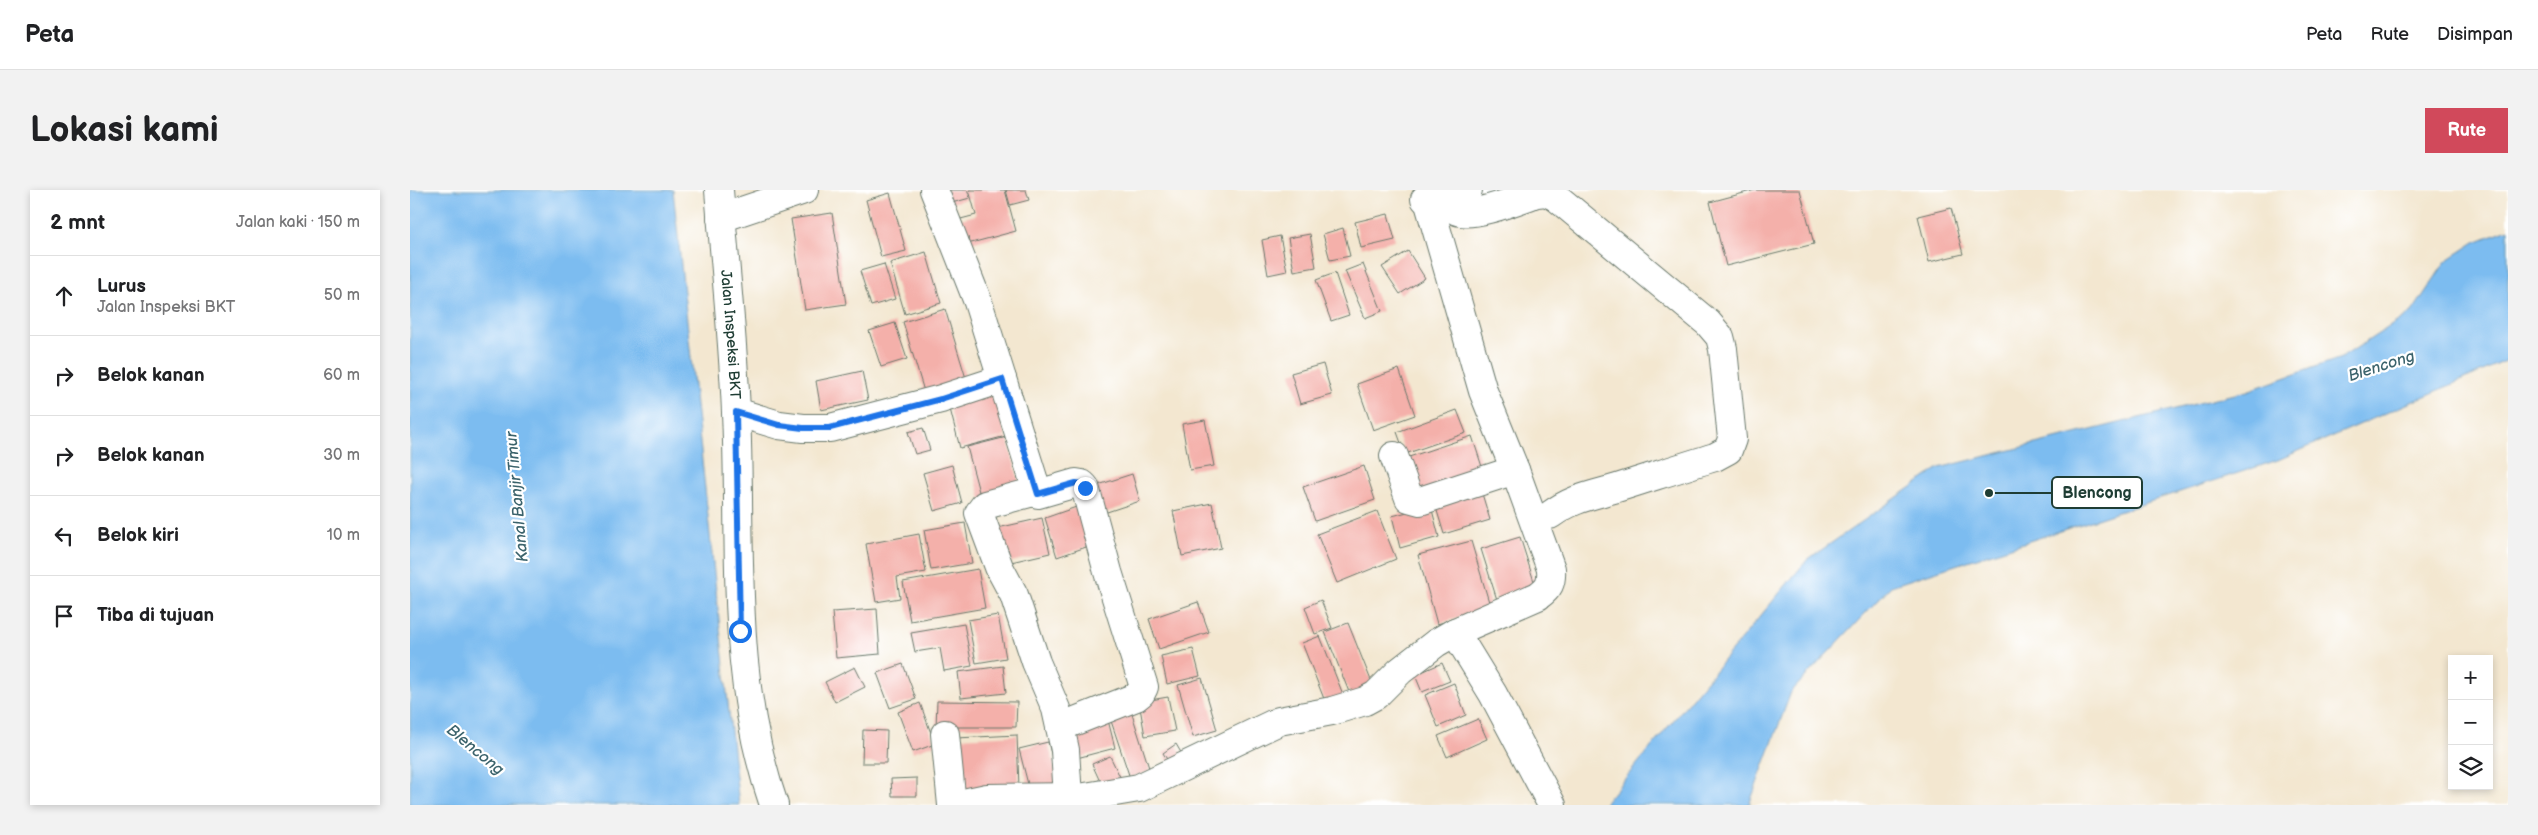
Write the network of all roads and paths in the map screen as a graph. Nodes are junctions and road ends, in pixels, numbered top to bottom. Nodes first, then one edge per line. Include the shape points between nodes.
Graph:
1 (718, 190) edge
2 (804, 190) edge
3 (934, 190) edge
4 (1438, 194) edge
5 (721, 218) junction
6 (1002, 379) junction
7 (736, 412) junction
8 (1394, 456) dead end
9 (1515, 470) junction
10 (1037, 491) junction
11 (1550, 515) dead end
12 (1455, 632) junction
13 (1060, 727) junction
14 (945, 734) dead end
15 (1068, 797) junction
16 (774, 805) edge
17 (956, 805) edge
18 (1552, 805) edge

1 - 5 street, Jalan Inspeksi BKT
2 - 5 street
3 - 6 street via 978,302
4 - 9 street via 1483,390
4 - 11 street via 1458,212 1473,212 1537,193 1546,192 1556,197 1708,323 1720,337 1732,439 1728,450 1678,469 1582,496
5 - 7 street, Jalan Inspeksi BKT
6 - 7 street via 941,399 830,428 779,425
6 - 10 street
7 - 16 street, Jalan Inspeksi BKT via 740,631 752,730
8 - 9 street via 1409,498 1414,501
9 - 12 street via 1551,569 1552,580 1538,596
10 - 13 street via 986,505 979,514 999,567 1014,595
10 - 13 street via 1038,494 1076,483 1085,488 1144,687 1136,696
12 - 15 street via 1422,652 1376,695 1365,701 1279,721 1139,788 1108,795
12 - 18 street via 1493,694
13 - 15 street
14 - 17 street
15 - 17 street via 987,798

